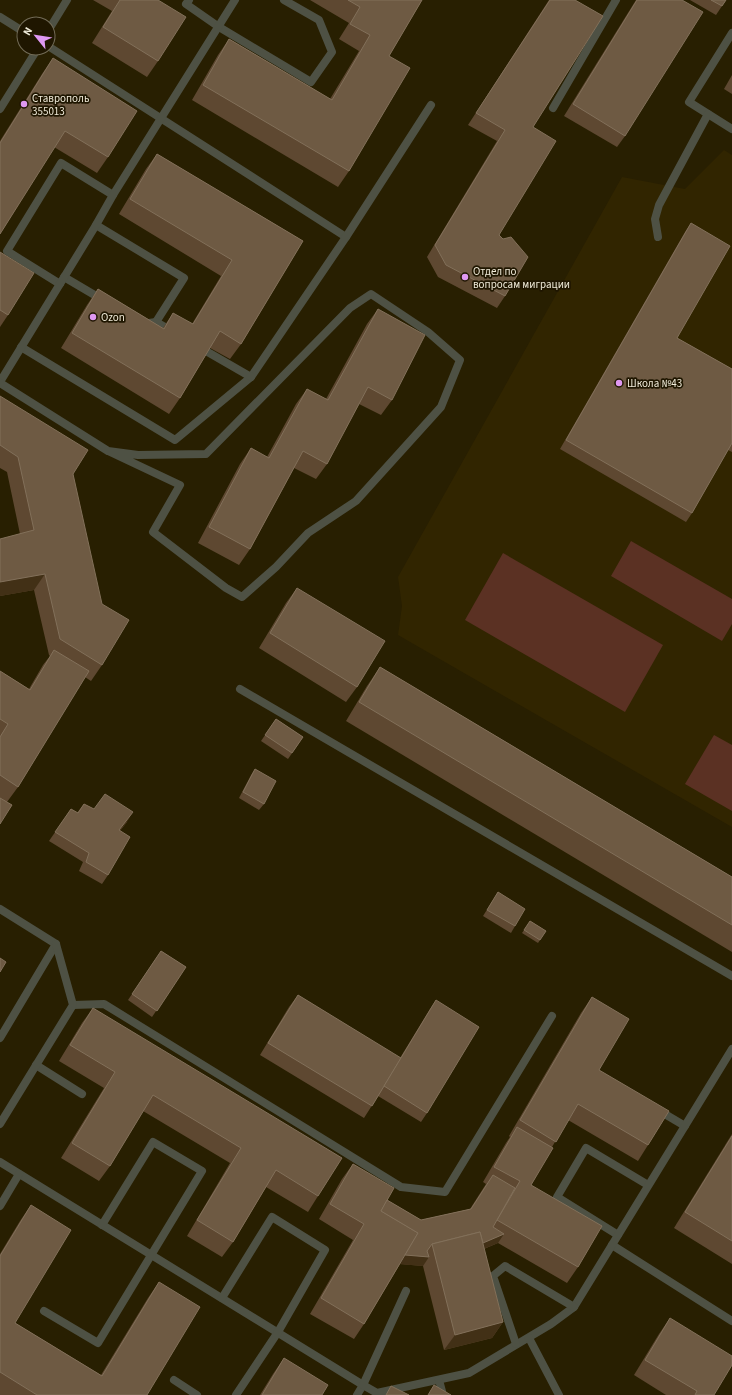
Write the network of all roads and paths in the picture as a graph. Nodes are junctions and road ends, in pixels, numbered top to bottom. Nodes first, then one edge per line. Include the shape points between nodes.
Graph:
1 (67, 0) edge
2 (189, 0) edge
3 (235, 0) edge
4 (284, 0) edge
5 (616, 0) edge
6 (0, 17) edge
7 (56, 18) edge
8 (16, 27) edge
9 (219, 27) junction
10 (732, 33) edge
11 (56, 51) edge
12 (33, 56) edge
13 (431, 105) dead end
14 (553, 108) edge
15 (0, 109) edge
16 (708, 114) junction
17 (161, 120) junction
18 (732, 129) edge
19 (113, 195) junction
20 (96, 225) junction
21 (346, 237) junction
22 (658, 237) dead end
23 (62, 280) junction
24 (110, 304) edge
25 (136, 320) edge
26 (156, 322) junction
27 (21, 346) junction
28 (250, 376) junction
29 (0, 382) edge
30 (108, 450) junction
31 (240, 689) dead end
32 (0, 909) edge
33 (56, 944) junction
34 (732, 976) edge
35 (73, 1005) junction
36 (552, 1016) dead end
37 (0, 1038) edge
38 (732, 1049) edge
39 (36, 1065) junction
40 (82, 1094) dead end
41 (652, 1107) edge
42 (0, 1124) edge
43 (685, 1126) junction
44 (0, 1162) edge
45 (19, 1174) junction
46 (648, 1185) junction
47 (0, 1206) edge
48 (102, 1225) junction
49 (618, 1235) junction
50 (612, 1245) junction
51 (151, 1255) junction
52 (406, 1292) dead end
53 (222, 1298) junction
54 (574, 1307) junction
55 (44, 1311) dead end
56 (732, 1321) edge
57 (278, 1332) junction
58 (528, 1338) junction
59 (516, 1344) junction
60 (174, 1380) dead end
61 (439, 1380) junction
62 (363, 1385) junction
63 (377, 1394) edge
64 (197, 1395) edge
65 (236, 1395) edge
66 (357, 1395) edge
67 (443, 1395) edge
68 (559, 1395) edge

1 - 7 lane
2 - 9 lane via 186,4
3 - 9 lane
4 - 9 lane via 319,20 332,52 311,82
5 - 14 lane
6 - 8 lane
9 - 17 lane
10 - 16 lane via 689,102
11 - 17 lane
12 - 15 lane
13 - 21 lane
16 - 18 lane
16 - 22 lane via 658,205 655,219
17 - 19 lane
17 - 21 lane
19 - 20 lane
19 - 23 lane via 61,163 7,251
20 - 23 lane
20 - 26 lane via 184,278
21 - 28 lane
23 - 24 lane
23 - 27 lane
25 - 26 lane via 143,324
26 - 28 lane
27 - 28 lane via 175,440
27 - 29 lane
29 - 30 lane
30 - 30 lane via 180,484 153,532 226,588 242,597 276,567 308,533 356,501 441,407 460,360 428,332 371,294 350,308 206,454 138,455
31 - 34 lane
32 - 33 lane
33 - 35 lane
33 - 37 lane
35 - 36 lane via 104,1004 401,1187 445,1192
35 - 39 lane
38 - 43 lane
39 - 40 lane
39 - 42 lane
41 - 43 lane
43 - 46 lane
44 - 45 lane
45 - 47 lane
45 - 48 lane
46 - 49 lane
46 - 49 lane via 586,1148 560,1191 557,1197
48 - 51 lane
48 - 51 lane via 153,1142 202,1172
49 - 50 lane
50 - 54 lane
50 - 56 lane
51 - 53 lane
51 - 55 lane via 98,1343
52 - 62 lane
53 - 57 lane
53 - 57 lane via 272,1217 325,1250
54 - 58 lane
54 - 59 lane via 505,1266 493,1276
57 - 62 lane
57 - 65 lane
58 - 59 lane
58 - 68 lane
59 - 61 lane via 469,1373
60 - 64 lane
61 - 63 lane
61 - 67 lane
62 - 63 lane
62 - 66 lane

